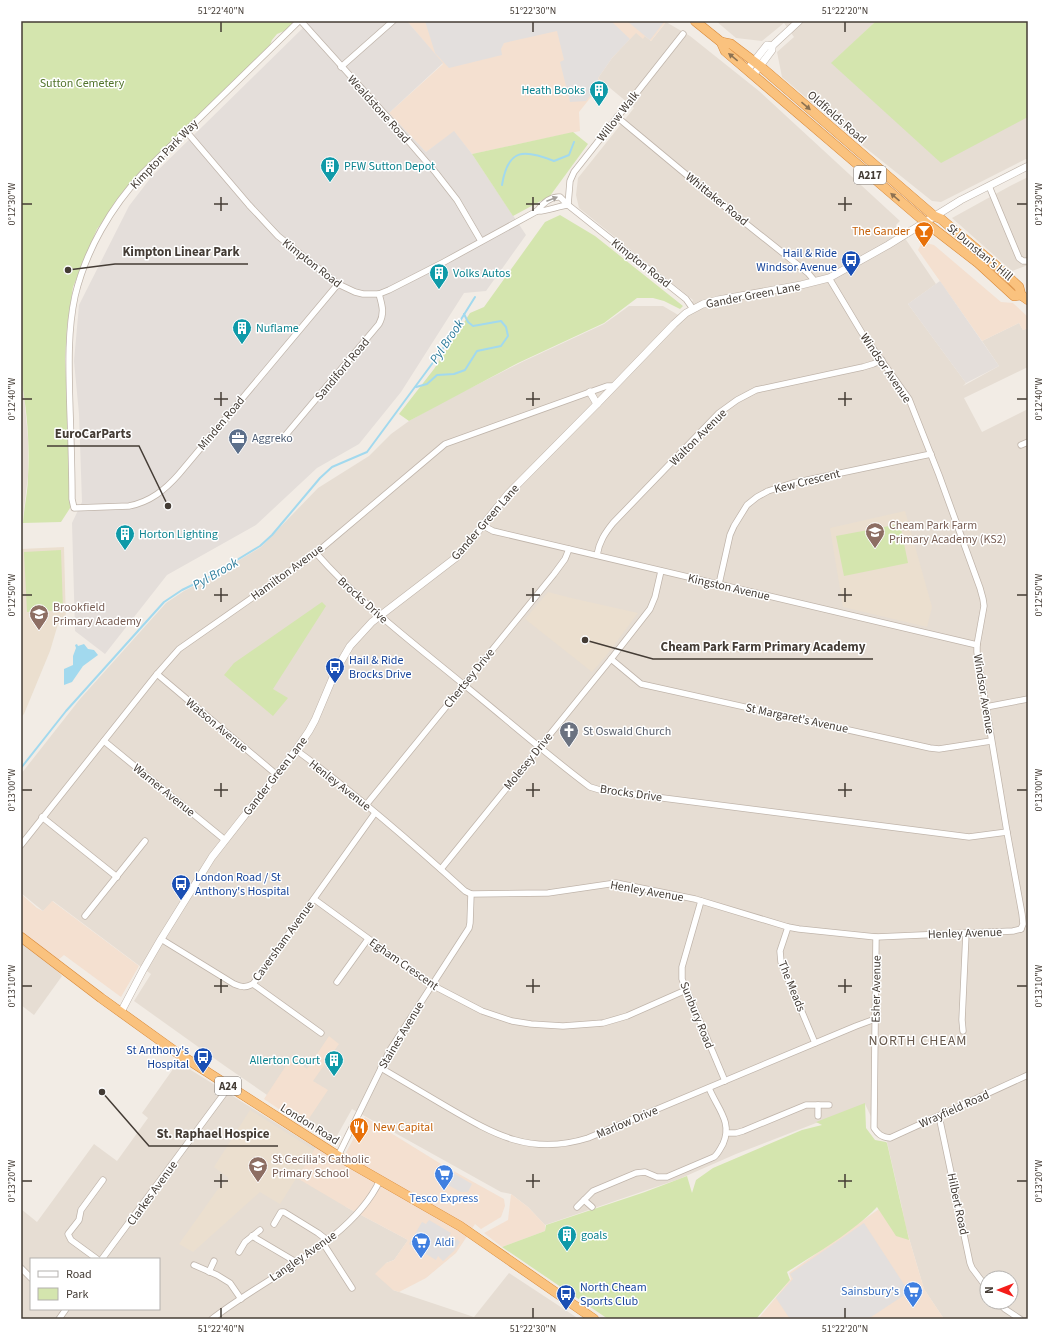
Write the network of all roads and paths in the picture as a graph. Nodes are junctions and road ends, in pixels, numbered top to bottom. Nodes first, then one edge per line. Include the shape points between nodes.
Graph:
1 (300, 21) edge
2 (393, 21) edge
3 (695, 21) edge
4 (799, 21) edge
5 (683, 34) dead end
6 (341, 67) junction
7 (754, 68) junction
8 (617, 116) junction
9 (186, 131) junction
10 (1028, 166) edge
11 (989, 186) junction
12 (568, 205) junction
13 (537, 211) junction
14 (934, 216) junction
15 (925, 222) junction
16 (481, 240) junction
17 (1028, 261) edge
18 (829, 278) junction
19 (814, 282) junction
20 (338, 284) junction
21 (379, 294) junction
22 (1025, 297) edge
23 (693, 309) junction
24 (882, 360) junction
25 (614, 386) junction
26 (590, 392) junction
27 (597, 404) junction
28 (284, 438) dead end
29 (1028, 442) edge
30 (1021, 445) dead end
31 (931, 454) junction
32 (74, 508) joint
33 (482, 526) junction
34 (569, 549) junction
35 (316, 553) junction
36 (596, 555) junction
37 (661, 571) junction
38 (719, 584) junction
39 (380, 615) junction
40 (977, 645) junction
41 (611, 659) junction
42 (157, 674) junction
43 (464, 684) junction
44 (1028, 699) edge
45 (986, 707) junction
46 (104, 741) junction
47 (992, 742) junction
48 (539, 747) junction
49 (296, 750) junction
50 (277, 775) junction
51 (366, 805) junction
52 (375, 813) junction
53 (42, 818) junction
54 (1007, 832) junction
55 (145, 840) dead end
56 (225, 840) junction
57 (21, 844) edge
58 (441, 869) junction
59 (117, 877) junction
60 (471, 894) junction
61 (314, 899) junction
62 (701, 901) junction
63 (85, 916) dead end
64 (788, 927) junction
65 (1021, 929) junction
66 (1028, 930) edge
67 (966, 933) junction
68 (21, 937) edge
69 (876, 937) junction
70 (161, 938) junction
71 (368, 939) junction
72 (337, 982) dead end
73 (253, 984) junction
74 (432, 985) junction
75 (686, 990) junction
76 (121, 1012) junction
77 (875, 1019) junction
78 (963, 1031) dead end
79 (321, 1033) dead end
80 (815, 1043) junction
81 (381, 1068) junction
82 (1028, 1075) edge
83 (725, 1081) junction
84 (229, 1087) junction
85 (709, 1088) junction
86 (818, 1105) junction
87 (829, 1105) dead end
88 (818, 1116) dead end
89 (939, 1116) junction
90 (727, 1133) junction
91 (878, 1135) joint
92 (338, 1156) junction
93 (103, 1180) dead end
94 (380, 1180) junction
95 (584, 1200) junction
96 (576, 1207) dead end
97 (592, 1207) dead end
98 (274, 1224) dead end
99 (260, 1230) dead end
100 (252, 1236) junction
101 (325, 1242) junction
102 (239, 1252) dead end
103 (96, 1258) edge
104 (103, 1258) edge
105 (214, 1261) dead end
106 (296, 1262) junction
107 (194, 1265) dead end
108 (21, 1268) edge
109 (210, 1272) junction
110 (30, 1277) edge
111 (979, 1277) edge
112 (352, 1288) dead end
113 (241, 1299) junction
114 (65, 1310) edge
115 (1006, 1310) edge
116 (59, 1319) edge
117 (212, 1319) edge
118 (594, 1319) edge
119 (1020, 1319) edge

1 - 6 street, Wealdstone Road
1 - 9 street, Kimpton Park Way
2 - 6 street
3 - 7 highway, Oldfields Road / A217 via 721,42 731,44
4 - 7 street via 772,46 772,50
5 - 8 street, Willow Walk
6 - 16 street, Wealdstone Road via 436,173 457,200
7 -> 14 highway, Oldfields Road / A217
15 -> 7 highway, Oldfields Road / A217
8 - 12 street, Willow Walk via 574,172 570,181
8 - 19 street, Whittaker Road via 808,273
9 - 20 street, Kimpton Road via 270,228
9 - 32 street, Kimpton Park Way via 135,182 110,215 80,280 71,320 69,360
10 - 11 street, Gander Green Lane
11 - 14 street, Gander Green Lane
11 - 17 street via 1019,258
12 - 13 street, Kimpton Road
13 -> 12 street, Kimpton Road via 543,204 556,197 560,197
12 - 23 street, Kimpton Road via 686,299
13 - 16 street, Kimpton Road
14 - 15 street, Gander Green Lane
14 - 22 highway, St Dunstan's Hill / A217 via 941,219 1001,270
15 - 18 street, Gander Green Lane
15 - 22 highway, St Dunstan's Hill / A217 via 978,263 1014,296
16 - 21 street, Kimpton Road via 444,262
18 - 19 street, Gander Green Lane
18 - 24 street, Windsor Avenue via 862,333
19 - 23 street, Gander Green Lane via 718,300
20 - 21 street, Kimpton Road via 354,292
20 - 32 street, Minden Road via 165,489 137,505
21 - 28 street, Sandiford Road via 383,312 379,324
23 - 25 street, Gander Green Lane via 674,324
24 - 31 street, Windsor Avenue via 909,399
24 - 36 street, Walton Avenue via 863,367 756,390 729,406 719,413 613,523 603,536
25 - 26 street, Hamilton Avenue
25 - 27 street, Gander Green Lane
26 - 27 street
26 - 35 street, Hamilton Avenue via 445,444
27 - 33 street, Gander Green Lane via 508,494
29 - 30 street
31 - 38 street, Kew Crescent via 793,483 757,497 747,505 730,535
31 - 40 street, Windsor Avenue via 984,599
33 - 34 street, Kingston Avenue via 493,531
33 - 39 street, Gander Green Lane via 458,556
34 - 36 street, Kingston Avenue
34 - 43 street, Chertsey Drive via 554,574
35 - 39 street, Brocks Drive
35 - 42 street, Hamilton Avenue via 179,649
36 - 37 street, Kingston Avenue
37 - 38 street, Kingston Avenue
37 - 41 street, Molesey Drive via 650,610
38 - 40 street, Kingston Avenue
39 - 43 street, Brocks Drive
39 - 49 street, Gander Green Lane via 360,633 342,658 315,720
40 - 45 street, Windsor Avenue
41 - 47 street, St Margaret's Avenue via 641,684 930,748
41 - 48 street, Molesey Drive
42 - 46 street, Hamilton Avenue
42 - 50 street, Watson Avenue
43 - 48 street, Brocks Drive
43 - 51 street, Chertsey Drive
44 - 45 street
45 - 47 street, Windsor Avenue
46 - 53 street, Hamilton Avenue
46 - 56 street, Warner Avenue
47 - 54 street, Windsor Avenue
48 - 54 street, Brocks Drive via 590,787 600,790 969,837
48 - 58 street, Molesey Drive
49 - 50 street, Gander Green Lane
49 - 51 street, Henley Avenue
50 - 56 street, Gander Green Lane
51 - 52 street, Henley Avenue
52 - 58 street, Henley Avenue
52 - 61 street, Caversham Avenue
53 - 57 street, Hamilton Avenue
53 - 59 street
54 - 65 street, Windsor Avenue via 1022,914
55 - 59 street
56 - 70 street, Gander Green Lane via 212,856
58 - 60 street, Henley Avenue
59 - 63 street
60 - 62 street, Henley Avenue via 548,893 616,883
60 - 74 street, Staines Avenue via 469,928
61 - 71 street, Egham Crescent
61 - 73 street, Caversham Avenue
62 - 64 street, Henley Avenue
62 - 75 street, Sunbury Road via 682,967 682,979
64 - 69 street, Henley Avenue
64 - 80 street, The Meads via 780,955
65 - 66 street, Henley Avenue
65 - 67 street, Henley Avenue via 1013,932
67 - 69 street, Henley Avenue
67 - 78 street
68 - 76 highway, London Road / A24
69 - 77 street, Esher Avenue
70 - 73 street, Caversham Avenue via 234,984 242,987
70 - 76 street, Gander Green Lane
71 - 72 street
71 - 74 street, Egham Crescent
73 - 79 street
74 - 75 street, Egham Crescent via 482,1010 512,1021 563,1026 603,1023 621,1018
74 - 81 street, Staines Avenue via 394,1043
75 - 83 street, Sunbury Road
76 - 84 highway, London Road / A24
77 - 80 street, Marlow Drive
77 - 91 street, Esher Avenue via 874,1128
80 - 83 street, Marlow Drive
81 - 85 street, Marlow Drive via 485,1129 517,1142 544,1145 572,1143 588,1138
81 - 92 street, Staines Avenue
82 - 89 street, Wrayfield Road
83 - 85 street, Marlow Drive
84 - 92 highway, London Road / A24
84 - 104 street, Clarkes Avenue
85 - 90 street via 723,1115
86 - 87 street
86 - 88 street
86 - 90 street via 806,1105 743,1131
89 - 91 street, Wrayfield Road via 890,1138
89 - 111 street, Hilbert Road via 970,1263
90 - 95 street via 718,1154 709,1160 667,1177 657,1177 645,1172 636,1173 593,1191
92 - 94 highway, London Road / A24
93 - 103 street via 81,1210 79,1220 68,1234 71,1240
94 - 101 street, Langley Avenue via 367,1203
94 - 118 highway, London Road / A24 via 460,1226
95 - 96 street
95 - 97 street
98 - 101 street via 281,1212 284,1212 318,1233
99 - 100 street
100 - 102 street
100 - 106 street
101 - 106 street, Langley Avenue
101 - 112 street
105 - 109 street
106 - 113 street, Langley Avenue
107 - 109 street
108 - 110 street
109 - 113 street via 230,1283
113 - 117 street, Langley Avenue
114 - 116 street
115 - 119 street

